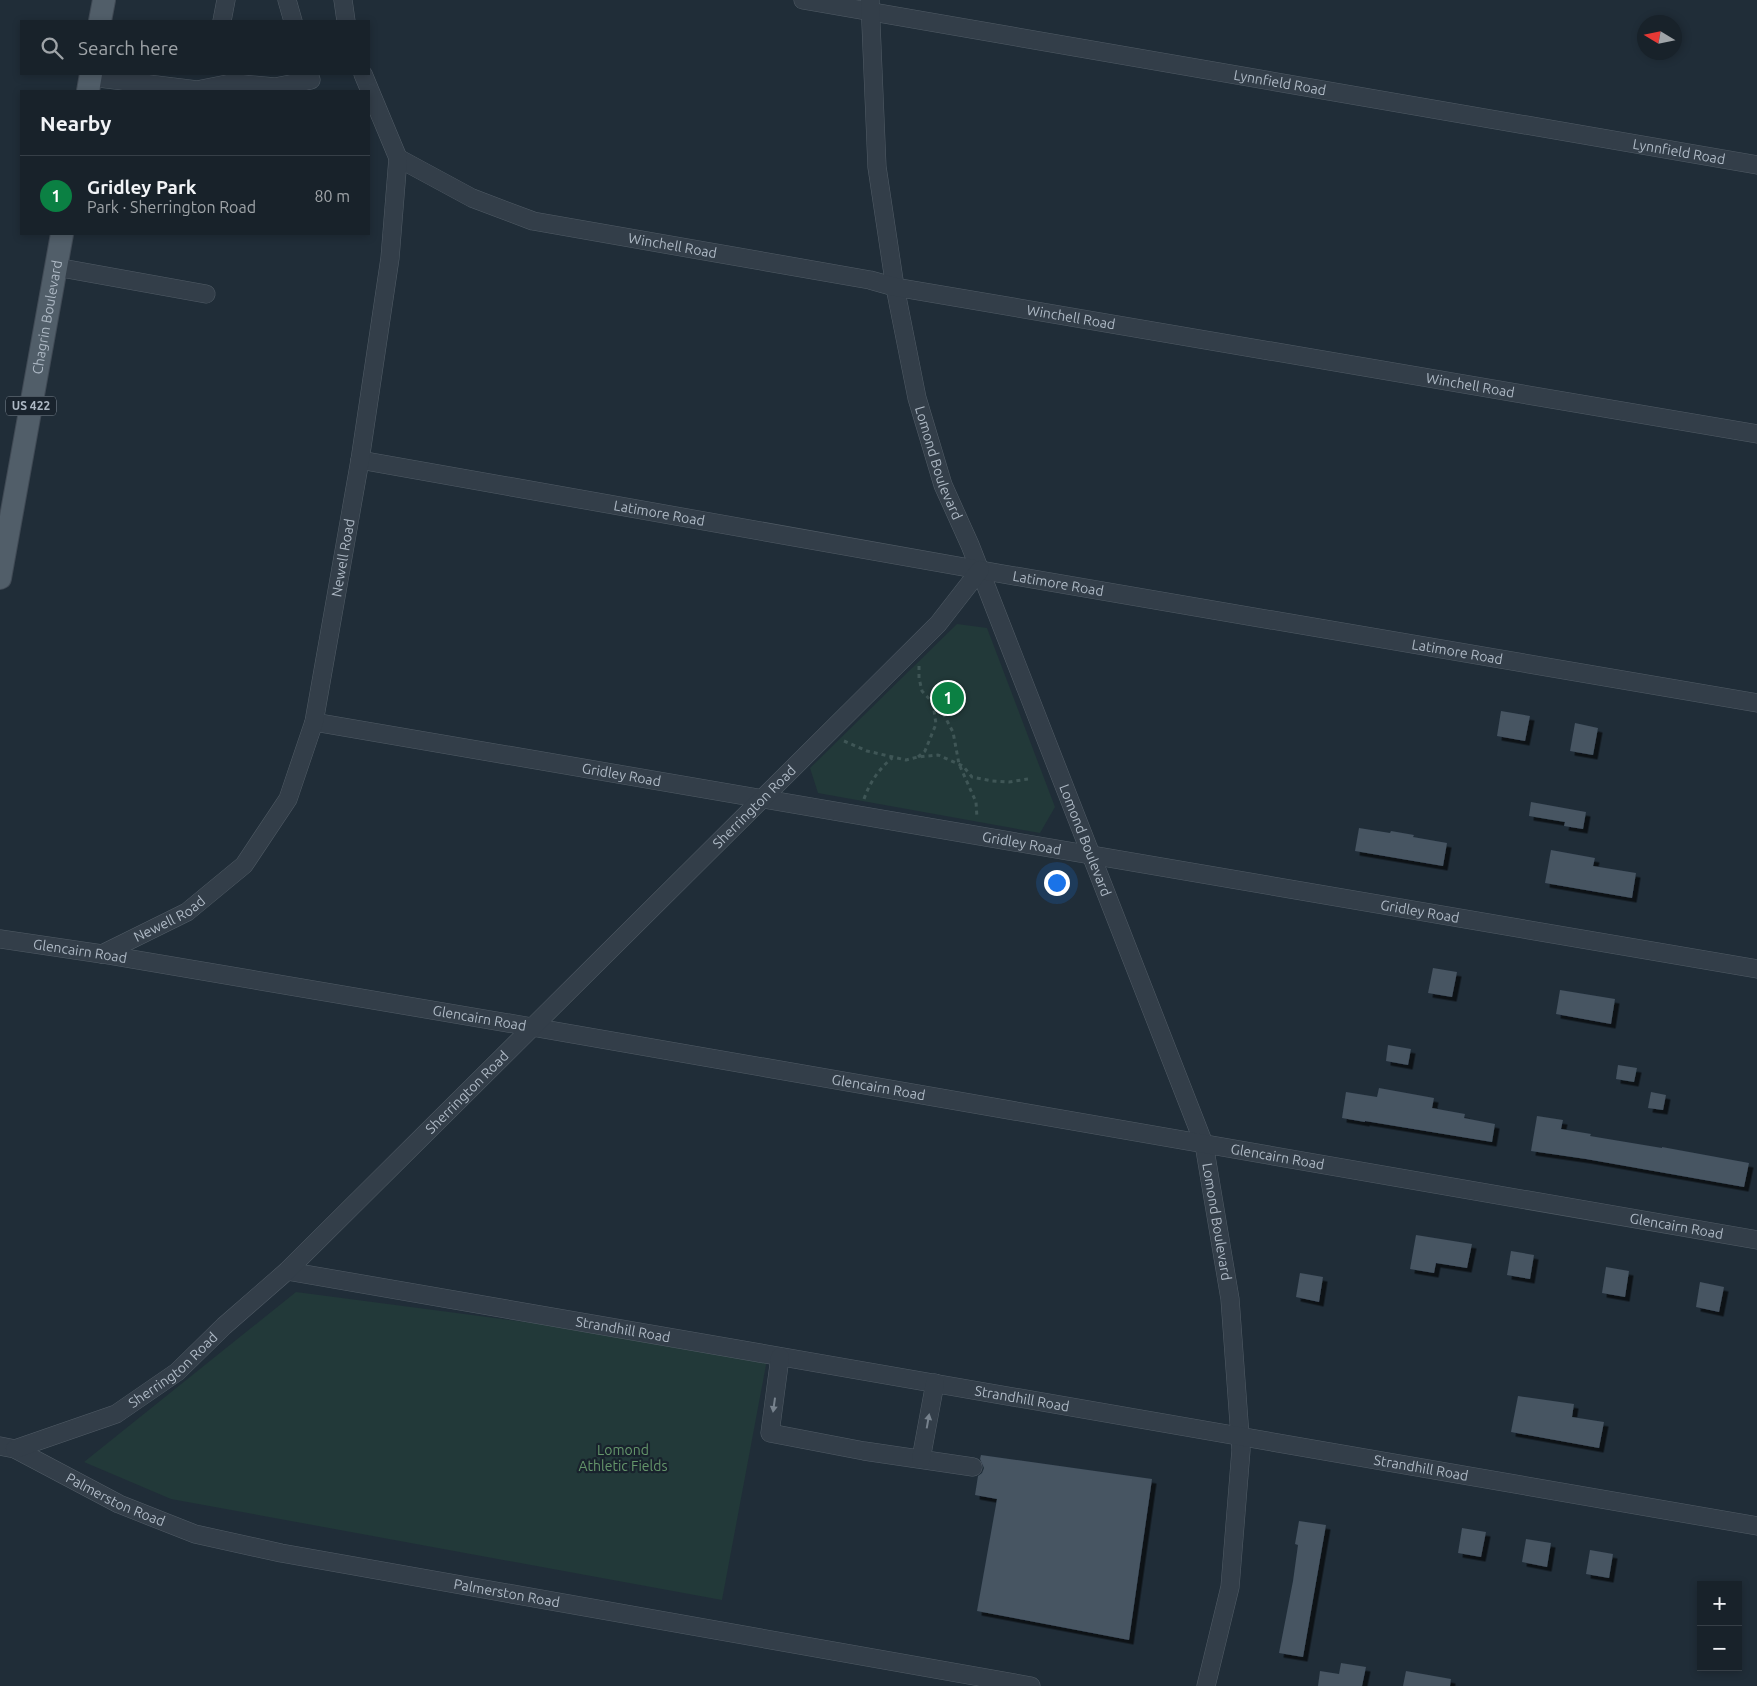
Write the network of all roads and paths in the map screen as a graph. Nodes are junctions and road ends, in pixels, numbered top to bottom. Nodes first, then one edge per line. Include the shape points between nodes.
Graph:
1 (104, 0) edge
2 (226, 0) edge
3 (286, 0) edge
4 (343, 0) edge
5 (803, 0) edge
6 (870, 6) edge
7 (100, 20) edge
8 (222, 20) edge
9 (293, 20) edge
10 (346, 20) edge
11 (309, 75) edge
12 (363, 75) edge
13 (90, 81) edge
14 (212, 81) edge
15 (370, 90) edge
16 (370, 91) edge
17 (398, 158) junction
18 (1757, 165) edge
19 (62, 235) edge
20 (56, 266) junction
21 (895, 286) junction
22 (206, 294) dead end
23 (1757, 434) edge
24 (360, 460) junction
25 (980, 570) junction
26 (0, 578) edge
27 (919, 665) dead end
28 (933, 703) junction
29 (1757, 704) edge
30 (314, 722) junction
31 (843, 740) dead end
32 (918, 756) junction
33 (893, 758) junction
34 (960, 764) junction
35 (1028, 779) dead end
36 (761, 798) junction
37 (864, 799) dead end
38 (976, 818) dead end
39 (1092, 855) junction
40 (0, 939) edge
41 (102, 954) junction
42 (1757, 969) edge
43 (532, 1027) junction
44 (1204, 1144) junction
45 (1757, 1240) edge
46 (288, 1271) junction
47 (780, 1357) junction
48 (935, 1383) junction
49 (1239, 1436) junction
50 (8, 1447) edge
51 (921, 1460) junction
52 (973, 1468) dead end
53 (1757, 1526) edge
54 (1031, 1686) edge
55 (1206, 1686) edge

1 - 7 main road
2 - 8 street
3 - 9 street
4 - 10 street
5 - 6 street, Lynnfield Road
6 - 18 street, Lynnfield Road
6 - 21 street, Lomond Boulevard via 877,167
11 - 14 street via 311,80 275,87
12 - 15 street, Newell Road
13 - 14 street via 197,90
16 - 17 street, Newell Road
17 - 21 street, Winchell Road via 472,198 533,221
17 - 24 street, Newell Road via 390,258
19 - 20 main road, Chagrin Boulevard / US 422
20 - 22 street
20 - 26 main road, Chagrin Boulevard / US 422
21 - 23 street, Winchell Road
21 - 25 street, Lomond Boulevard via 917,398 943,485
24 - 25 street, Latimore Road
24 - 30 street, Newell Road
25 - 29 street, Latimore Road
25 - 36 street, Sherrington Road via 938,624
25 - 39 street, Lomond Boulevard
27 - 28 path via 922,692
28 - 32 path via 936,724 925,751
28 - 34 path via 953,732
30 - 36 street, Gridley Road
30 - 41 street, Newell Road via 288,799 244,865 187,912
31 - 33 path
32 - 33 path via 906,760
32 - 34 path via 938,755
33 - 37 path via 881,768
34 - 35 path via 972,777 1009,782
34 - 38 path via 976,802
36 - 39 street, Gridley Road
36 - 43 street, Sherrington Road
39 - 42 street, Gridley Road
39 - 44 street, Lomond Boulevard
40 - 41 street, Glencairn Road
41 - 43 street, Glencairn Road
43 - 44 street, Glencairn Road
43 - 46 street, Sherrington Road
44 - 45 street, Glencairn Road
44 - 49 street, Lomond Boulevard via 1230,1299
46 - 47 street, Strandhill Road
46 - 50 street, Sherrington Road via 177,1372 116,1414
47 - 48 street, Strandhill Road
47 -> 51 street via 770,1433
48 - 49 street, Strandhill Road
51 -> 48 street
49 - 53 street, Strandhill Road
49 - 55 street, Lomond Boulevard via 1241,1450 1230,1586
50 - 54 street, Palmerston Road via 120,1504 195,1534 291,1555
51 - 52 street

